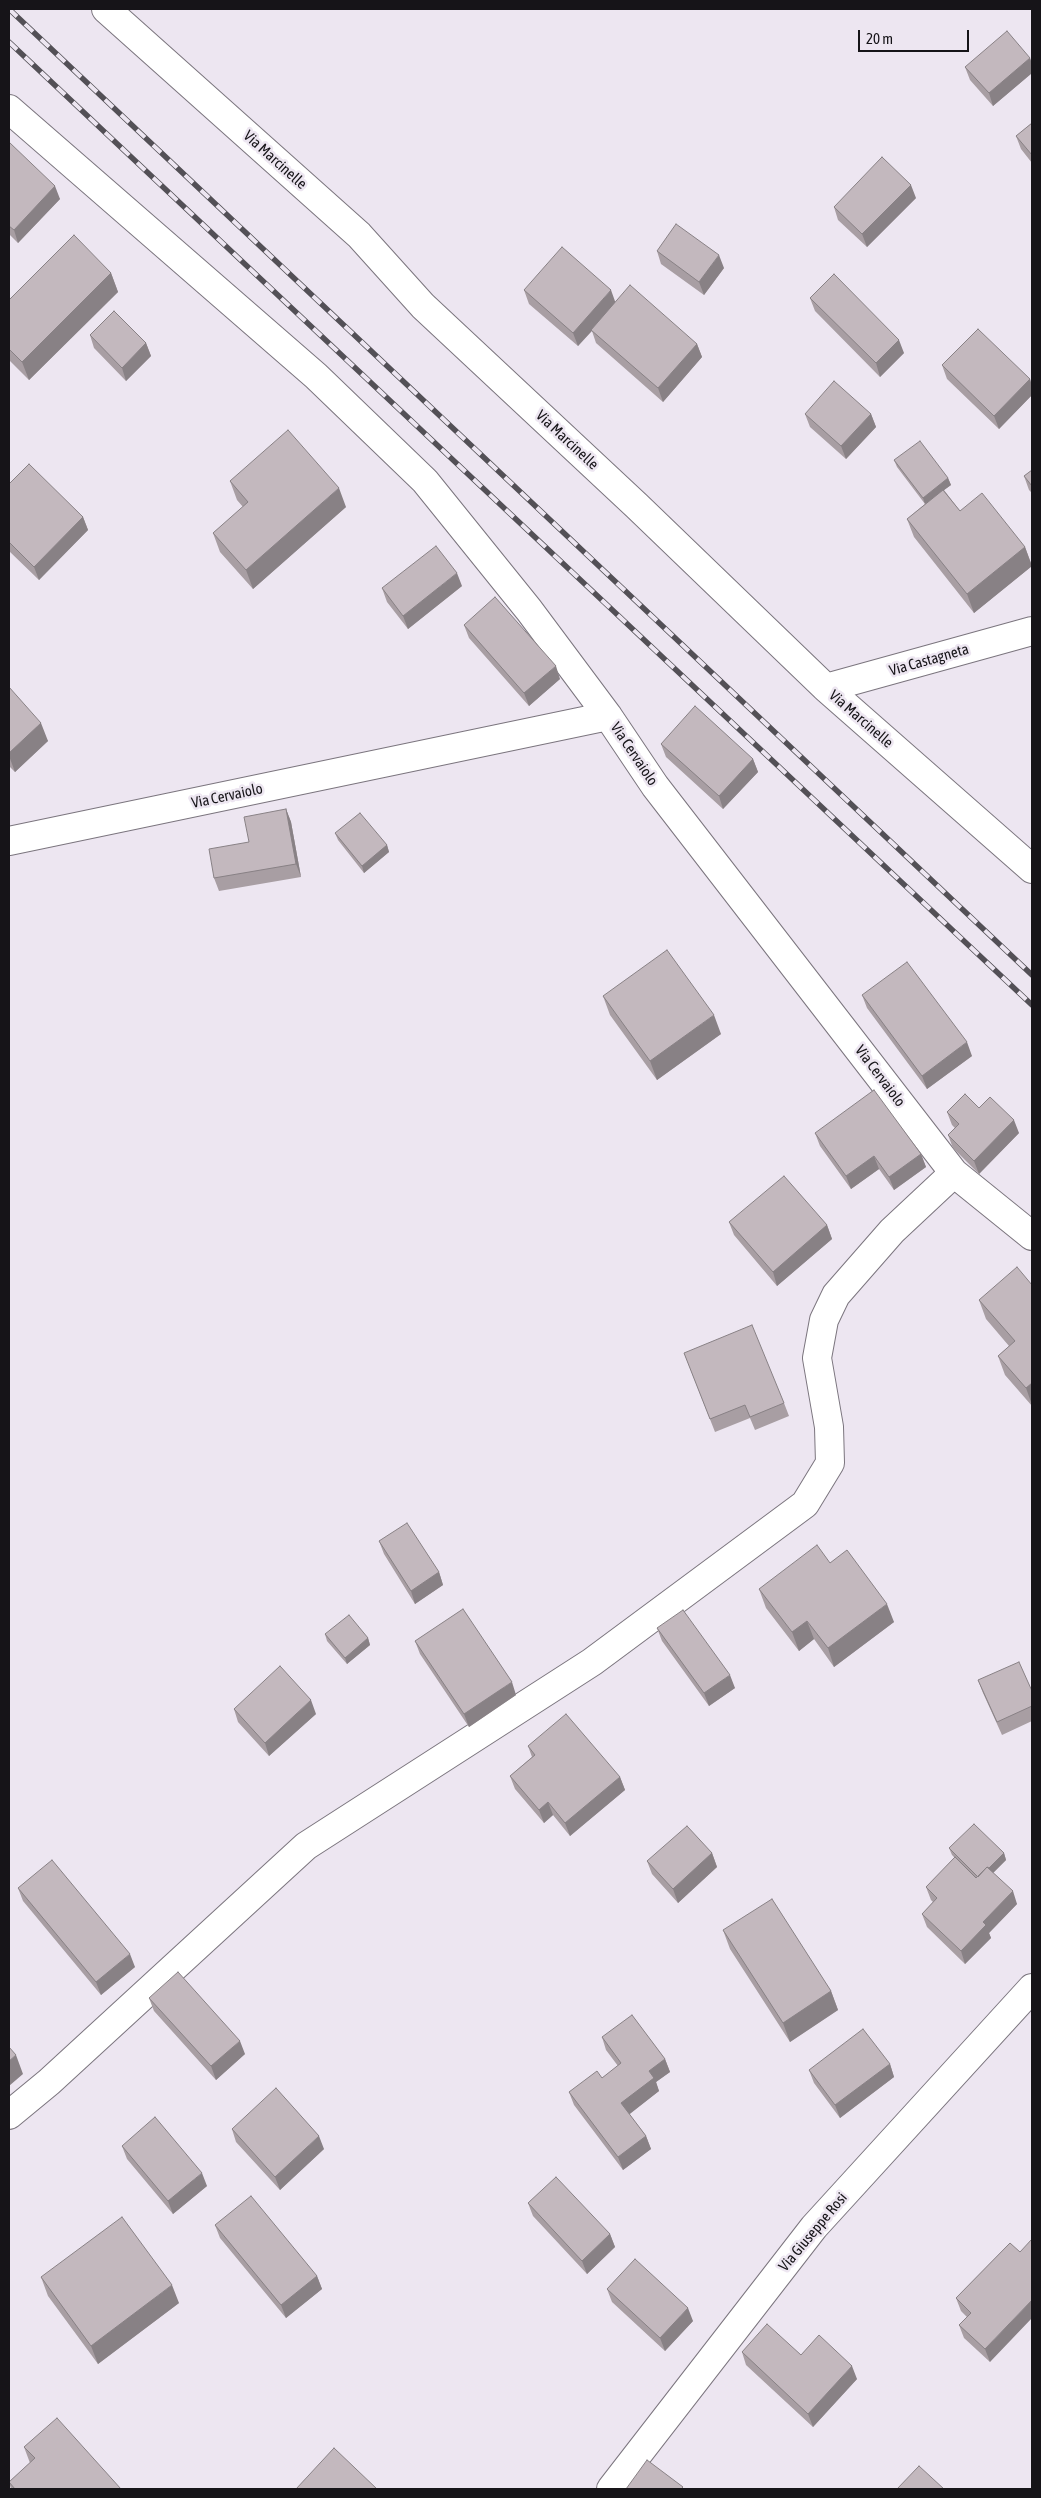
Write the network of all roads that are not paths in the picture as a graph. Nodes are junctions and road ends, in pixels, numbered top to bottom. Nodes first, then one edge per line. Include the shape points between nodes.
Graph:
1 (106, 9) edge
2 (9, 109) edge
3 (1032, 631) edge
4 (826, 688) junction
5 (608, 716) junction
6 (9, 841) edge
7 (1032, 869) edge
8 (954, 1173) junction
9 (1032, 1236) edge
10 (1032, 1988) edge
11 (9, 2115) edge
12 (611, 2489) edge

1 - 4 street, Via Marcinelle via 359,235 423,306
2 - 5 street via 316,376 425,481 477,543
3 - 4 street, Via Castagneta
4 - 7 street, Via Marcinelle
5 - 6 street, Via Cervaiolo
5 - 8 street, Via Cervaiolo via 655,786
8 - 9 street, Via Cervaiolo
8 - 11 street via 892,1231 836,1295 824,1320 818,1358 829,1427 830,1463 805,1504 592,1662 306,1846
10 - 12 street, Via Giuseppe Rosi via 814,2228

